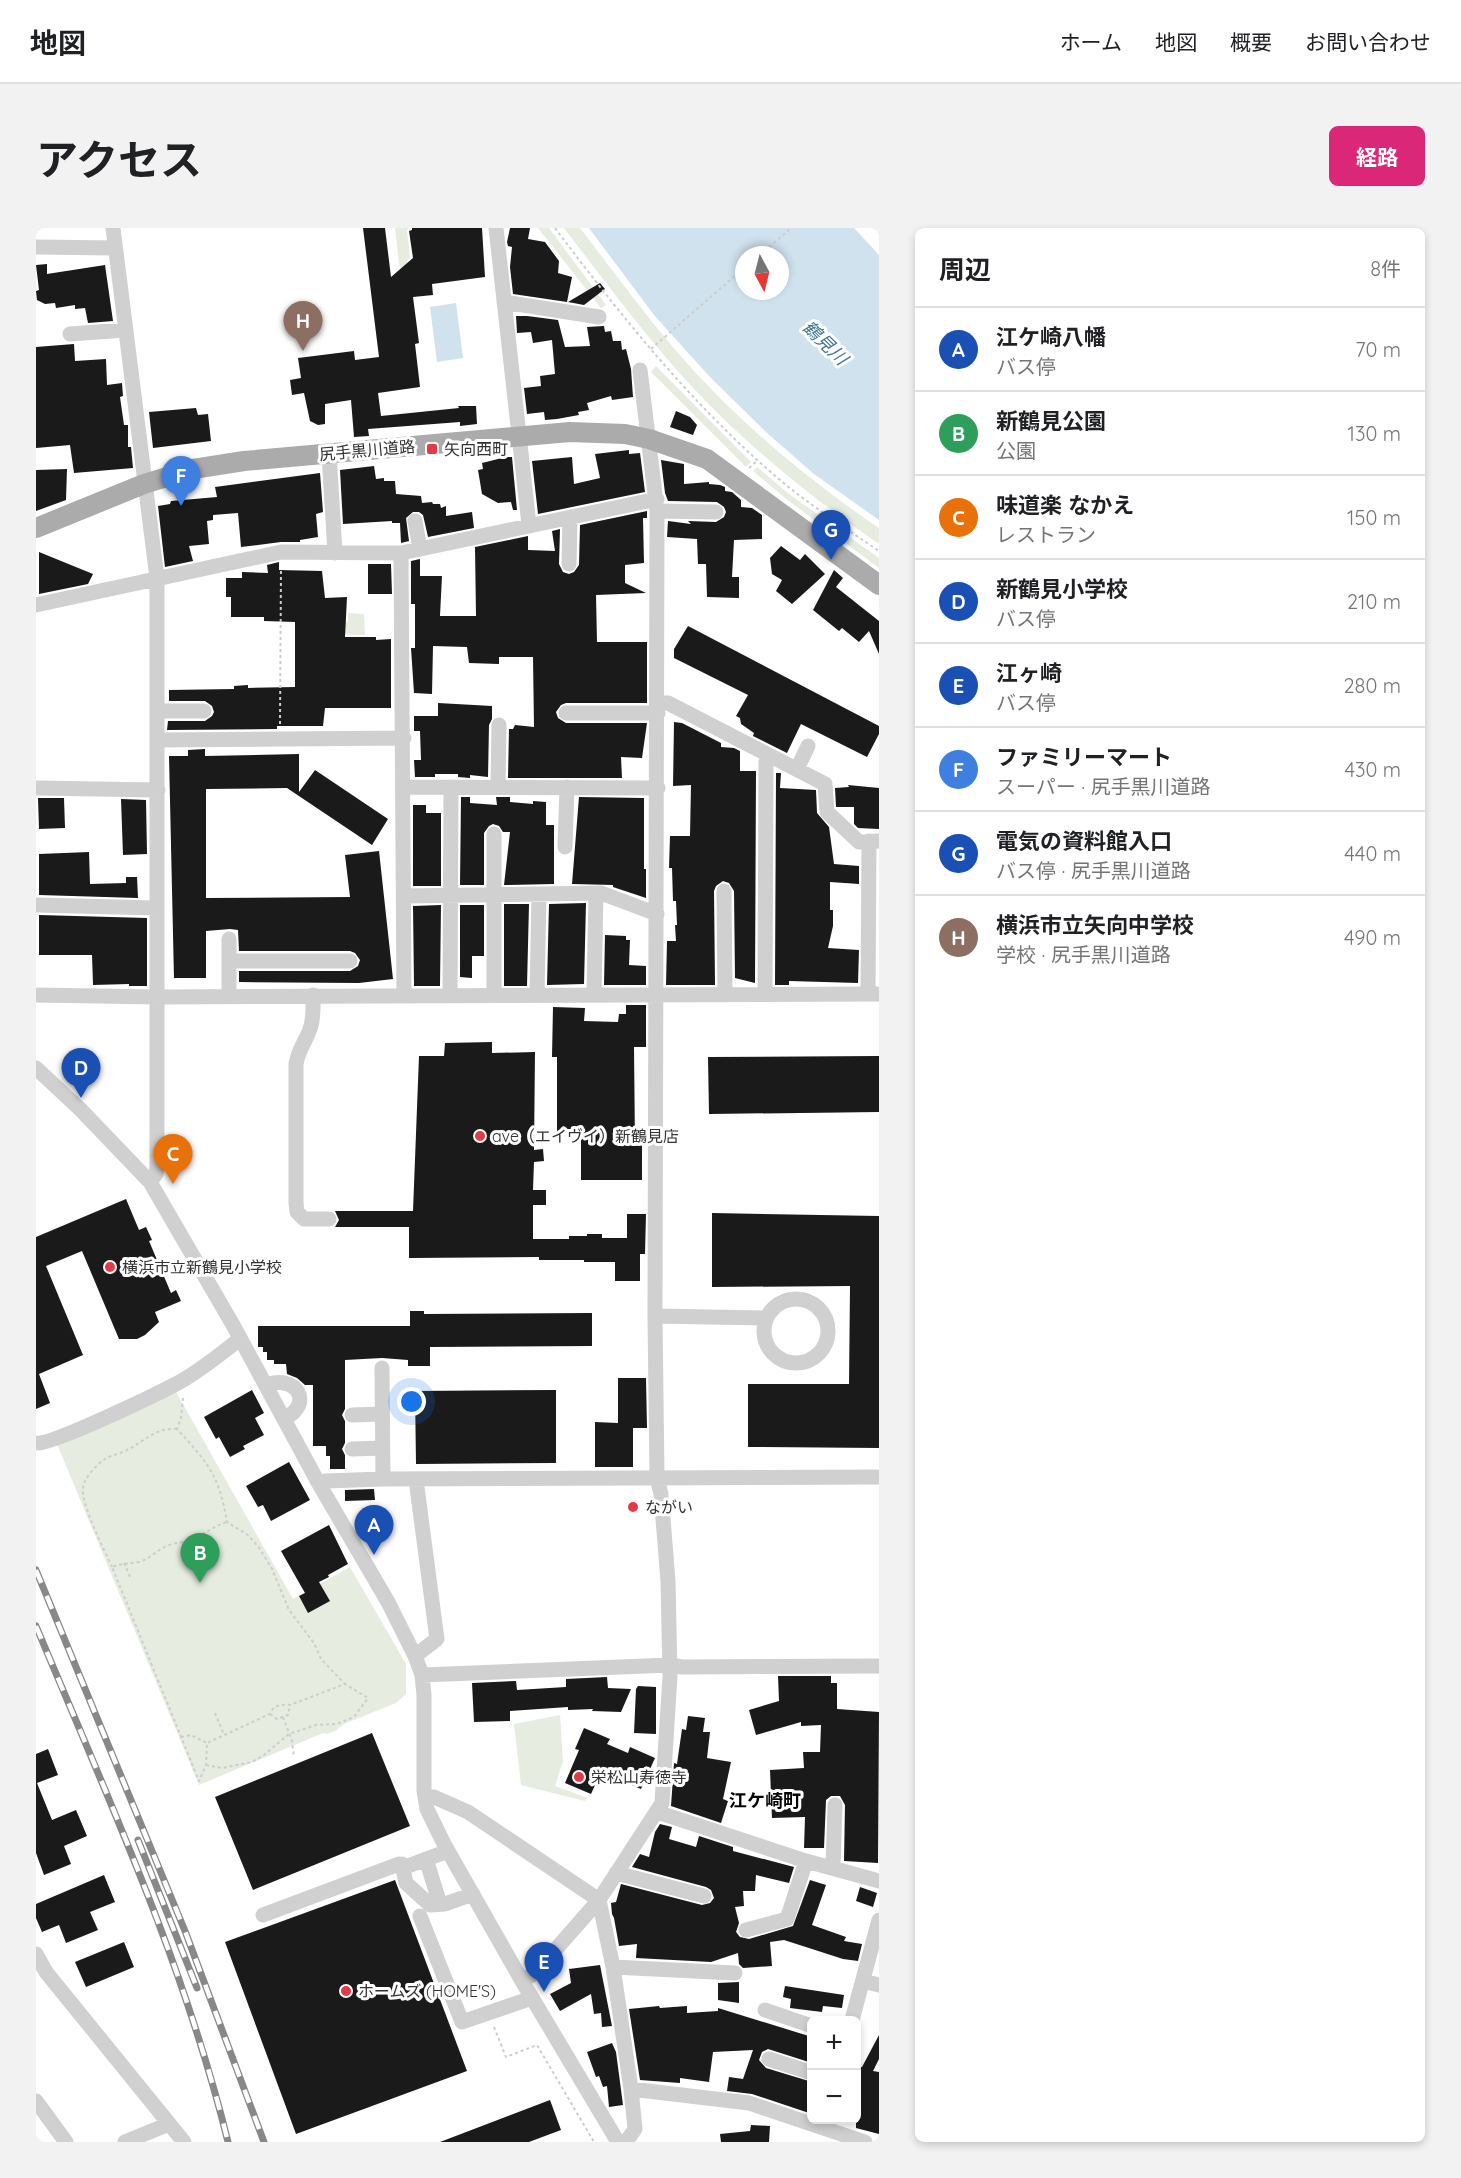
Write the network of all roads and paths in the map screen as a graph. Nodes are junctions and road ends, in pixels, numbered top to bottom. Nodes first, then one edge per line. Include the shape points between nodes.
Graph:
1 (113, 228) edge
2 (495, 228) edge
3 (555, 228) edge
4 (791, 228) edge
5 (770, 246) edge
6 (36, 248) edge
7 (115, 248) junction
8 (735, 276) edge
9 (504, 302) junction
10 (599, 317) dead end
11 (124, 330) junction
12 (70, 334) dead end
13 (651, 350) junction
14 (640, 370) dead end
15 (520, 436) junction
16 (649, 439) junction
17 (329, 453) junction
18 (144, 484) junction
19 (657, 505) junction
20 (716, 512) dead end
21 (570, 517) junction
22 (415, 521) dead end
23 (529, 525) junction
24 (36, 528) edge
25 (420, 549) junction
26 (879, 551) edge
27 (281, 552) junction
28 (335, 553) junction
29 (401, 553) junction
30 (569, 564) dead end
31 (157, 578) junction
32 (879, 585) edge
33 (36, 605) edge
34 (658, 708) junction
35 (158, 711) junction
36 (204, 711) dead end
37 (567, 713) dead end
38 (499, 725) dead end
39 (404, 738) junction
40 (280, 739) junction
41 (158, 740) junction
42 (808, 746) dead end
43 (770, 755) junction
44 (797, 769) junction
45 (404, 787) junction
46 (451, 787) junction
47 (498, 787) junction
48 (567, 787) junction
49 (36, 788) edge
50 (658, 788) junction
51 (158, 790) junction
52 (494, 834) dead end
53 (874, 841) edge
54 (565, 847) dead end
55 (724, 891) dead end
56 (539, 894) junction
57 (596, 894) junction
58 (450, 895) junction
59 (494, 895) junction
60 (404, 896) junction
61 (36, 905) edge
62 (157, 908) junction
63 (657, 914) junction
64 (229, 939) dead end
65 (229, 961) junction
66 (350, 961) dead end
67 (494, 994) junction
68 (537, 994) junction
69 (594, 994) junction
70 (656, 994) junction
71 (725, 994) junction
72 (765, 994) junction
73 (874, 994) edge
74 (36, 995) edge
75 (230, 995) junction
76 (313, 995) junction
77 (404, 995) junction
78 (450, 995) junction
79 (157, 997) junction
80 (36, 1068) edge
81 (150, 1182) junction
82 (329, 1219) dead end
83 (655, 1316) junction
84 (766, 1318) junction
85 (240, 1338) junction
86 (382, 1368) dead end
87 (182, 1381) junction
88 (266, 1385) junction
89 (382, 1414) junction
90 (352, 1415) dead end
91 (284, 1419) junction
92 (177, 1429) junction
93 (36, 1443) edge
94 (382, 1448) junction
95 (352, 1449) dead end
96 (879, 1477) edge
97 (657, 1478) junction
98 (383, 1479) junction
99 (416, 1480) junction
100 (319, 1484) junction
101 (227, 1522) junction
102 (124, 1563) junction
103 (112, 1567) junction
104 (131, 1579) dead end
105 (415, 1656) junction
106 (670, 1665) junction
107 (879, 1666) edge
108 (422, 1675) junction
109 (345, 1684) junction
110 (290, 1706) junction
111 (215, 1713) dead end
112 (270, 1714) junction
113 (283, 1717) junction
114 (290, 1734) junction
115 (224, 1735) junction
116 (181, 1737) junction
117 (207, 1743) junction
118 (294, 1757) dead end
119 (206, 1765) junction
120 (425, 1796) junction
121 (835, 1805) dead end
122 (657, 1812) junction
123 (448, 1851) junction
124 (426, 1859) junction
125 (806, 1861) junction
126 (402, 1864) junction
127 (833, 1868) junction
128 (616, 1873) junction
129 (879, 1881) edge
130 (473, 1894) junction
131 (704, 1896) dead end
132 (599, 1900) junction
133 (440, 1904) junction
134 (263, 1914) dead end
135 (420, 1916) dead end
136 (879, 1920) edge
137 (746, 1930) dead end
138 (36, 1954) edge
139 (613, 1967) junction
140 (735, 1973) dead end
141 (522, 1981) junction
142 (863, 1981) junction
143 (879, 1985) edge
144 (532, 1998) junction
145 (765, 2010) dead end
146 (489, 2013) junction
147 (853, 2016) edge
148 (807, 2024) edge
149 (769, 2059) dead end
150 (807, 2071) edge
151 (631, 2089) junction
152 (36, 2101) edge
153 (169, 2124) junction
154 (826, 2130) edge
155 (66, 2142) edge
156 (126, 2142) edge
157 (184, 2142) edge
158 (594, 2142) edge
159 (618, 2142) edge
160 (626, 2142) edge
161 (865, 2142) edge

1 - 7 street
2 - 9 street
3 - 13 path
4 - 5 path
6 - 7 street
7 - 11 street
8 - 13 path
9 - 10 street
9 - 15 street
11 - 12 street
11 - 18 street
13 - 26 path via 735,439 787,485
14 - 16 street
15 - 16 main road, 尻手黒川道路 via 570,432
15 - 17 main road, 尻手黒川道路
15 - 23 street
16 - 19 street
16 - 32 main road, 尻手黒川道路 via 707,459
17 - 18 main road, 尻手黒川道路 via 193,469
17 - 28 street
18 - 24 main road, 尻手黒川道路
18 - 31 street
19 - 20 street
19 - 21 street
19 - 34 street
21 - 23 street
21 - 30 street
22 - 25 street
23 - 25 street
25 - 29 street
27 - 28 street
27 - 31 street
27 - 40 path
28 - 29 street
29 - 39 street
31 - 33 street
31 - 35 street
34 - 37 street
34 - 43 street via 668,703
34 - 50 street
35 - 36 street
35 - 41 street
38 - 47 street
39 - 40 street
39 - 45 street
40 - 41 street
41 - 51 street
42 - 44 street
43 - 44 street
43 - 72 street via 766,762
44 - 53 street via 825,784 827,812 859,842
45 - 46 street
45 - 60 street
46 - 47 street
46 - 58 street
47 - 48 street
48 - 50 street
48 - 54 street
49 - 51 street
50 - 63 street
51 - 62 street
52 - 59 street
53 - 73 street
55 - 71 street
56 - 57 street
56 - 59 street
56 - 68 street
57 - 63 street
57 - 69 street
58 - 59 street
58 - 60 street
58 - 78 street
59 - 67 street
60 - 77 street
61 - 62 street
62 - 79 street
63 - 70 street
64 - 65 street
65 - 66 street
65 - 75 street
67 - 68 street
67 - 78 street
68 - 69 street
69 - 70 street
70 - 71 street
70 - 83 street
71 - 72 street
72 - 73 street
74 - 79 street
75 - 76 street
75 - 79 street
76 - 77 street
76 - 82 street via 310,1031 297,1054 297,1212 304,1220
77 - 78 street
79 - 81 street via 157,1167
80 - 81 street
81 - 85 street
83 - 84 street
83 - 97 street
84 - 84 street via 772,1309 792,1299 814,1305 828,1328 821,1352 802,1363 780,1359 766,1343
85 - 87 street
85 - 88 street
86 - 89 street
87 - 92 path via 182,1418
87 - 93 street via 63,1436
88 - 91 street
88 - 91 street via 285,1382 296,1388 300,1396 296,1413
89 - 90 street
89 - 94 street
91 - 100 street
92 - 101 path via 207,1461 223,1498
92 - 103 path via 155,1432 129,1450 105,1460 88,1476 83,1487 84,1499
94 - 95 street
94 - 98 street
96 - 97 street
97 - 99 street
97 - 106 street via 668,1581
98 - 99 street
98 - 100 street
99 - 105 street via 437,1639
100 - 105 street
101 - 102 path via 193,1540 166,1546 138,1562
101 - 109 path via 248,1535 260,1550 289,1610 321,1659
102 - 103 path
102 - 104 path
103 - 116 path
105 - 108 street
106 - 107 street
106 - 108 street
106 - 122 street via 662,1803
108 - 120 street
109 - 110 path
109 - 114 path via 368,1698 354,1718
110 - 112 path via 275,1707
110 - 113 path via 288,1715
111 - 115 path
112 - 113 path via 277,1719
112 - 115 path
113 - 114 path
114 - 118 path
114 - 119 path via 252,1762 222,1768
115 - 117 path
116 - 117 path via 190,1735
116 - 119 path via 200,1781
117 - 119 path
120 - 123 street via 427,1809
120 - 132 street via 468,1812
121 - 127 street
122 - 125 street
122 - 128 street
123 - 124 street
123 - 130 street
124 - 126 street via 408,1866
124 - 133 street
125 - 127 street
125 - 137 street via 787,1919
126 - 133 street via 406,1883 430,1905
126 - 134 street
127 - 129 street
128 - 131 street
128 - 132 street
130 - 133 street
130 - 141 street
132 - 139 street
132 - 141 street via 535,1973
135 - 146 street via 462,2022
136 - 142 street
138 - 153 street via 46,1972
139 - 140 street
139 - 151 street
141 - 144 street
142 - 143 street
142 - 147 street
144 - 146 street
144 - 159 street
145 - 148 street
146 - 158 path via 506,2057 537,2045
149 - 150 street
151 - 154 street via 749,2103
151 - 160 street via 635,2129
152 - 155 street
153 - 156 street
153 - 157 street
154 - 161 street

